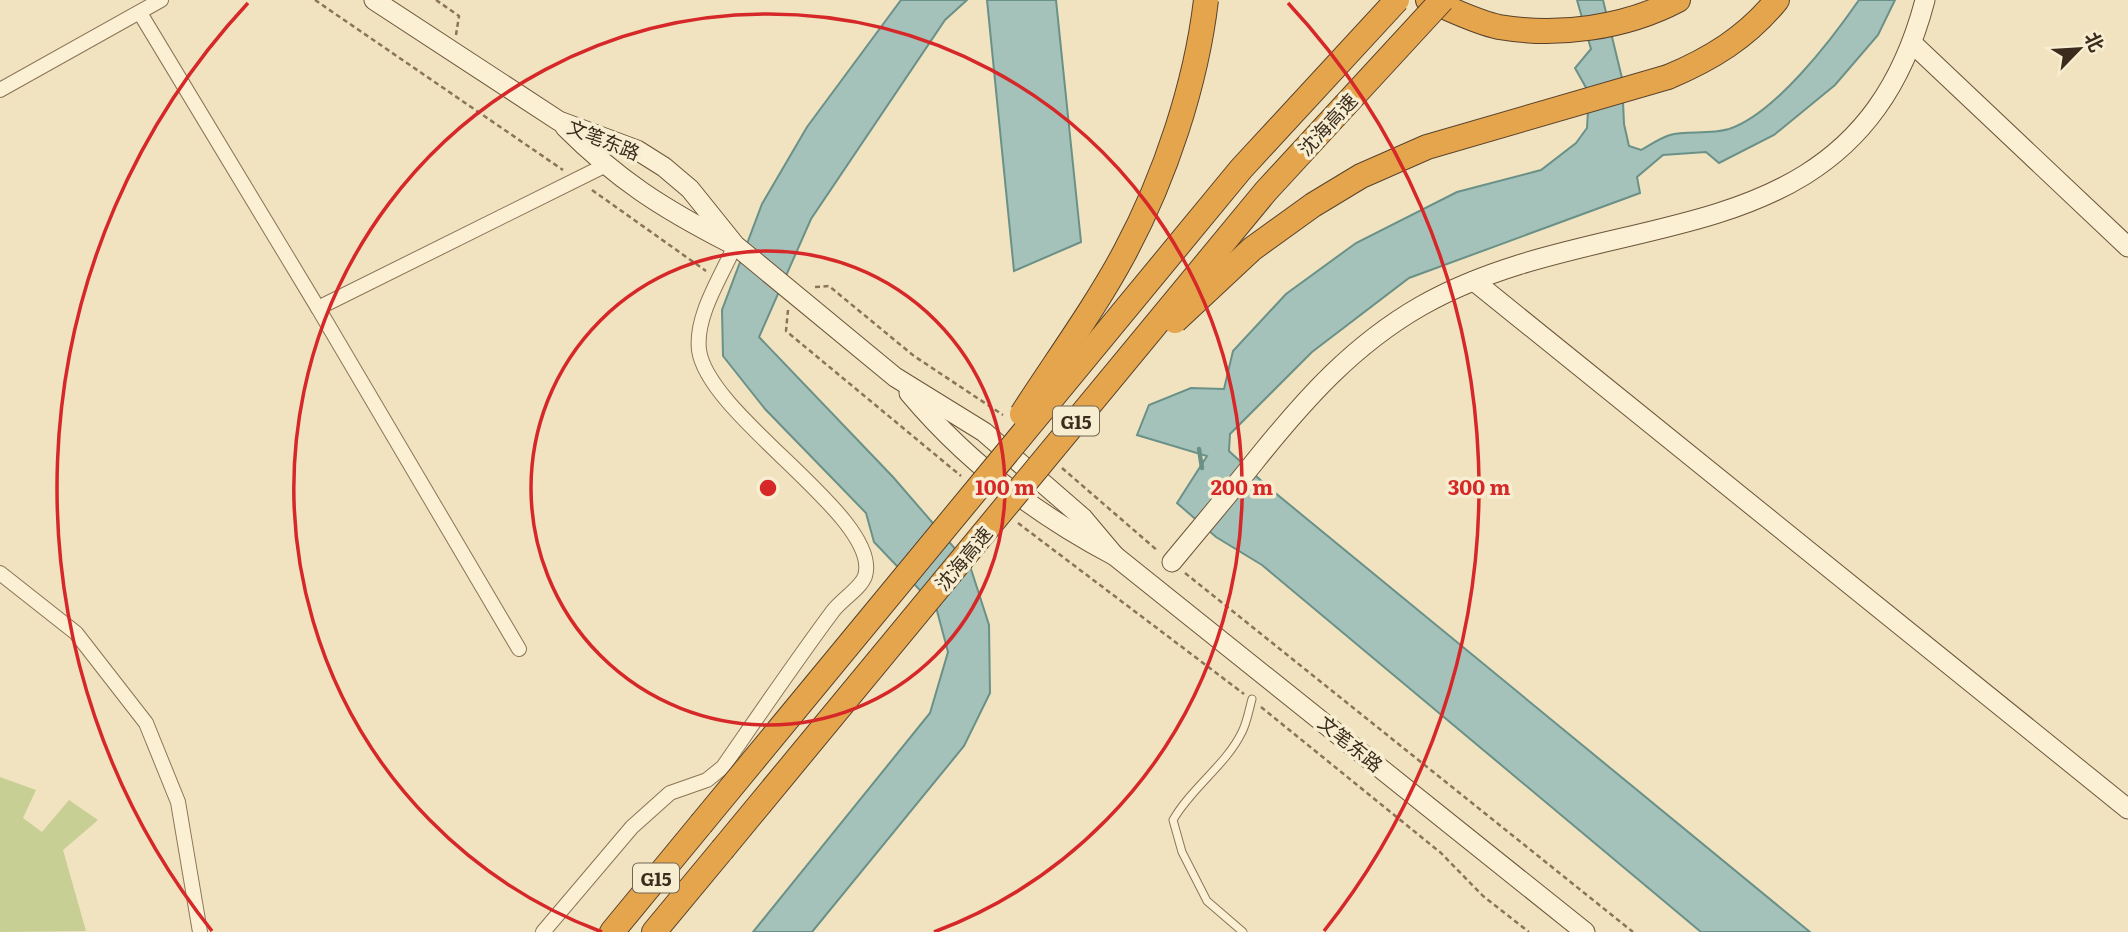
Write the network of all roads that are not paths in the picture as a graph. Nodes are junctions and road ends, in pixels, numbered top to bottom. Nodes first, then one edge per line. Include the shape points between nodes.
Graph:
1 (160, 0) edge
2 (374, 0) edge
3 (1206, 0) edge
4 (1397, 0) edge
5 (1428, 0) edge
6 (1442, 0) edge
7 (1678, 0) edge
8 (1777, 0) edge
9 (1925, 0) edge
10 (140, 13) junction
11 (1912, 43) junction
12 (0, 90) edge
13 (559, 121) junction
14 (604, 166) junction
15 (736, 246) junction
16 (2128, 247) edge
17 (1474, 281) junction
18 (318, 308) junction
19 (895, 377) junction
20 (967, 494) junction
21 (1007, 514) junction
22 (1115, 556) junction
23 (1172, 562) road end
24 (0, 573) edge
25 (519, 649) dead end
26 (1252, 699) road end
27 (2128, 809) edge
28 (200, 932) edge
29 (543, 932) edge
30 (612, 932) edge
31 (654, 932) edge
32 (1243, 932) edge
33 (1585, 932) edge

1 - 10 street
2 - 13 street, 文笔东路
3 - 20 highway, bridge via 1188,90 1161,171 1125,252
4 - 20 highway, 沈海高速 / G15, bridge via 1241,169
5 - 7 highway via 1499,27 1563,30 1617,24
6 - 21 highway, 沈海高速 / G15, bridge via 1266,191
8 - 21 highway, bridge via 1708,60 1668,77 1427,147 1361,176 1313,205 1252,248 1154,341
9 - 11 street
10 - 12 street
10 - 18 street
11 - 16 street
11 - 17 street via 1898,75 1870,117 1834,153 1790,185 1734,210
13 - 14 street, 文笔东路
13 - 15 street, 文笔东路 via 637,150 664,167 690,189
14 - 15 street, 文笔东路 via 668,211
14 - 18 street
15 - 19 street, 文笔东路
15 - 29 street via 700,324 699,351 714,381 741,415 846,522 866,561 864,578 802,652 723,768 707,780 670,793 632,827
17 - 23 street via 1421,306 1356,349 1312,392
17 - 27 street
18 - 25 street
19 - 22 street, 文笔东路 via 984,432 1083,519
19 - 22 street, 文笔东路 via 935,424 996,478 1062,528
20 - 30 highway, 沈海高速 / G15, bridge
21 - 31 highway, 沈海高速 / G15, bridge
22 - 33 street, 文笔东路
24 - 28 street via 76,633 146,723 178,802
26 - 32 lane via 1242,732 1173,820 1182,852 1207,901

